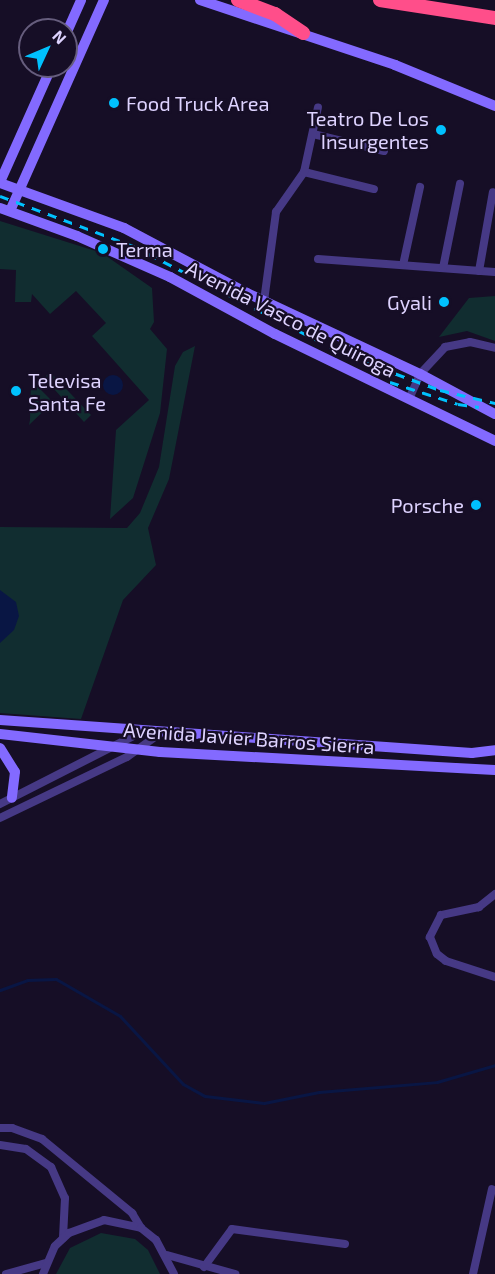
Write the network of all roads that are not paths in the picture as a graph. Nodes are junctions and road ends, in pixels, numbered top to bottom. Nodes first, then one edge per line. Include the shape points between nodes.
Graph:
1 (81, 0) edge
2 (105, 0) edge
3 (200, 0) edge
4 (238, 0) edge
5 (380, 0) edge
6 (73, 18) edge
7 (495, 18) edge
8 (303, 33) junction
9 (47, 78) edge
10 (495, 106) edge
11 (318, 107) dead end
12 (313, 134) junction
13 (384, 151) dead end
14 (304, 172) junction
15 (0, 183) edge
16 (460, 184) dead end
17 (420, 188) dead end
18 (20, 189) junction
19 (374, 189) dead end
20 (494, 192) dead end
21 (5, 210) edge
22 (318, 259) dead end
23 (403, 265) junction
24 (444, 268) junction
25 (479, 271) junction
26 (495, 272) edge
27 (264, 301) junction
28 (495, 348) edge
29 (420, 374) junction
30 (409, 399) junction
31 (495, 414) edge
32 (495, 441) edge
33 (0, 720) edge
34 (144, 730) junction
35 (162, 732) junction
36 (0, 734) edge
37 (115, 747) junction
38 (0, 748) edge
39 (138, 750) junction
40 (495, 750) edge
41 (495, 770) edge
42 (12, 798) junction
43 (0, 804) edge
44 (0, 818) edge
45 (495, 894) edge
46 (495, 977) edge
47 (0, 1128) edge
48 (0, 1144) edge
49 (492, 1189) dead end
50 (141, 1228) junction
51 (63, 1238) junction
52 (345, 1244) dead end
53 (167, 1256) junction
54 (46, 1263) junction
55 (204, 1267) junction
56 (6, 1274) edge
57 (43, 1274) edge
58 (174, 1274) edge
59 (235, 1274) edge
60 (473, 1274) edge

1 - 6 street
2 - 18 street
3 - 8 street
4 - 8 highway via 275,14
5 - 7 highway
8 - 10 street
9 - 15 street
11 - 12 street
12 - 13 street
12 - 14 street
14 - 19 street
14 - 27 street via 276,212
15 - 18 street, Avenida Vasco de Quiroga
16 - 24 street
17 - 23 street
18 - 21 street
18 - 27 street, Avenida Vasco de Quiroga via 124,228
20 - 25 street
21 - 30 street, Avenida Vasco de Quiroga via 170,277 275,334
22 - 23 street
23 - 24 street
24 - 25 street
25 - 26 street
27 - 29 street, Avenida Vasco de Quiroga
28 - 29 street via 470,342 452,345 432,357
29 - 30 street
29 - 31 street, Avenida Vasco de Quiroga
30 - 32 street, Avenida Vasco de Quiroga
33 - 34 street, Avenida Javier Barros Sierra
34 - 35 street, Avenida Javier Barros Sierra
34 - 37 street
35 - 39 street
35 - 40 street, Avenida Javier Barros Sierra via 471,753
36 - 37 street, Avenida Javier Barros Sierra
37 - 39 street, Avenida Javier Barros Sierra
37 - 42 street
38 - 42 street via 15,772
39 - 41 street, Avenida Javier Barros Sierra
39 - 44 street
42 - 43 street
45 - 46 street via 479,907 441,915 429,937 437,954 446,961
47 - 50 street via 12,1128 42,1139 132,1214
48 - 51 street via 26,1149 51,1167 64,1198
49 - 60 street
50 - 51 street via 104,1220 85,1224
50 - 53 street
51 - 54 street
52 - 55 street via 232,1229
53 - 55 street
53 - 58 street
54 - 56 street
54 - 57 street
55 - 59 street

